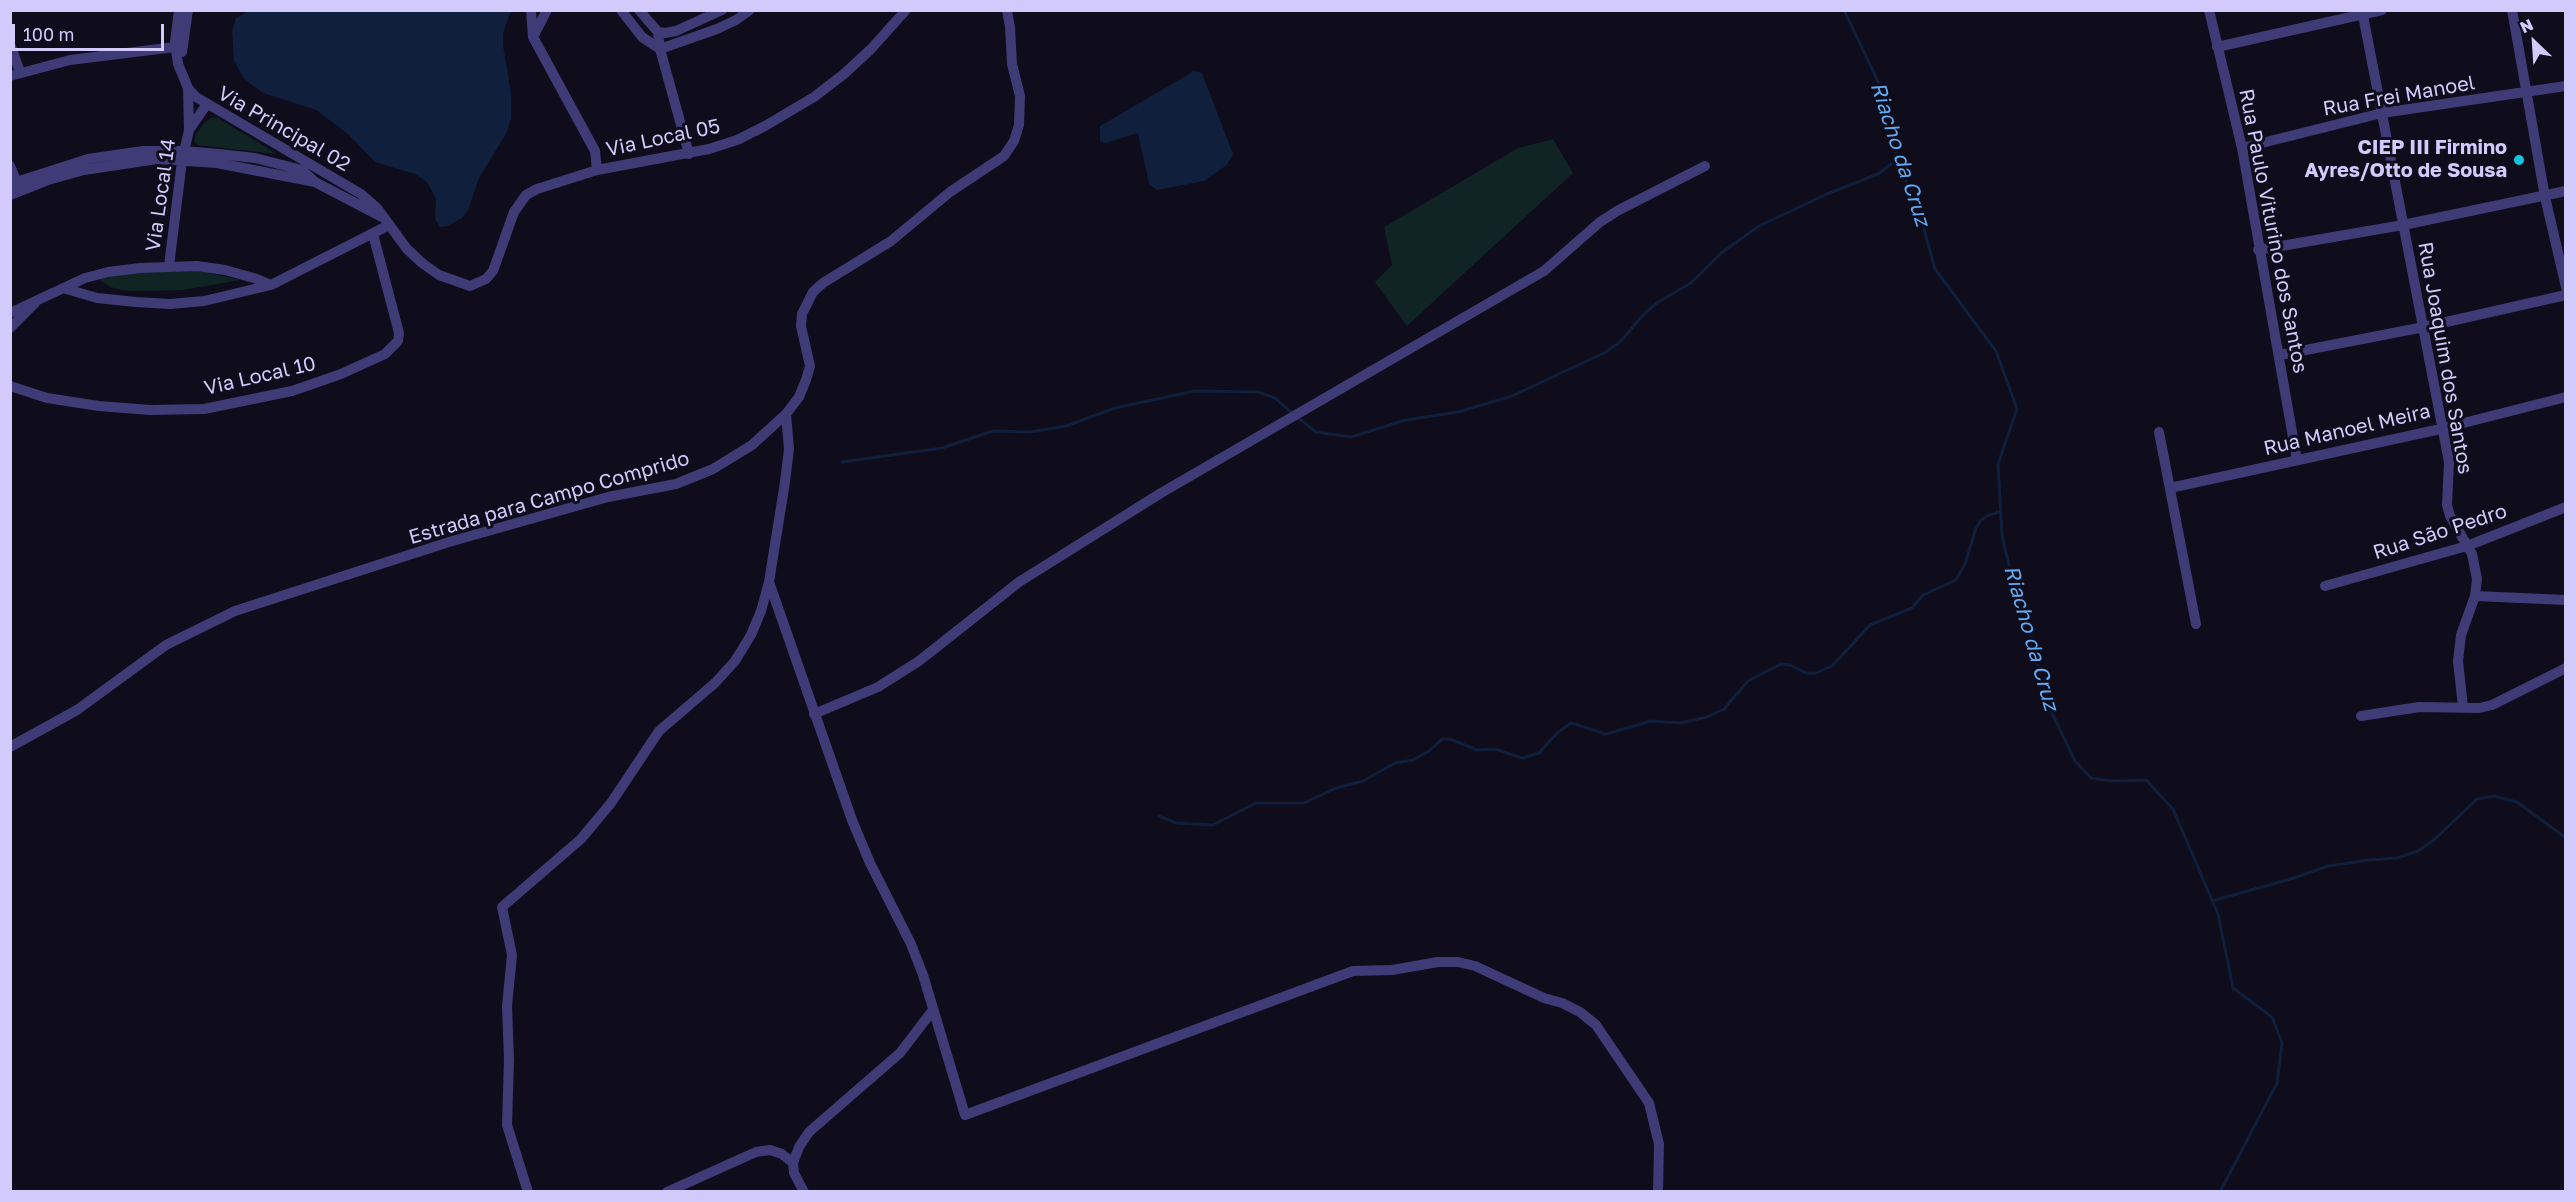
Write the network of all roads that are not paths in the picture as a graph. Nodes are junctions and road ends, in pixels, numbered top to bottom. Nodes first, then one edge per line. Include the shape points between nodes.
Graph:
1 (179, 10) edge
2 (188, 10) edge
3 (531, 10) edge
4 (547, 10) edge
5 (621, 10) edge
6 (639, 10) edge
7 (750, 10) edge
8 (906, 10) edge
9 (1007, 10) edge
10 (2209, 10) edge
11 (2382, 10) edge
12 (2512, 10) edge
13 (715, 12) edge
14 (2362, 12) edge
15 (717, 29) junction
16 (658, 32) junction
17 (533, 37) junction
18 (10, 44) edge
19 (179, 46) junction
20 (2217, 47) junction
21 (660, 49) junction
22 (15, 74) edge
23 (2565, 86) edge
24 (188, 88) junction
25 (2527, 92) junction
26 (207, 104) junction
27 (2382, 113) junction
28 (189, 130) junction
29 (2241, 148) junction
30 (689, 154) junction
31 (183, 156) junction
32 (10, 166) edge
33 (1705, 166) dead end
34 (597, 170) junction
35 (14, 188) edge
36 (2565, 191) edge
37 (2545, 196) junction
38 (385, 221) junction
39 (2403, 225) junction
40 (373, 234) junction
41 (2258, 250) junction
42 (169, 266) junction
43 (271, 285) junction
44 (2565, 287) edge
45 (63, 288) junction
46 (2565, 295) edge
47 (40, 298) junction
48 (10, 313) edge
49 (2424, 327) junction
50 (10, 328) edge
51 (2280, 355) junction
52 (10, 386) edge
53 (2565, 397) edge
54 (786, 414) junction
55 (2442, 428) junction
56 (2159, 432) dead end
57 (2297, 460) junction
58 (2170, 488) junction
59 (2565, 507) edge
60 (2467, 546) junction
61 (769, 582) junction
62 (2325, 586) dead end
63 (2475, 596) junction
64 (2565, 600) edge
65 (2196, 624) dead end
66 (2565, 668) edge
67 (2463, 707) junction
68 (814, 714) junction
69 (2361, 716) dead end
70 (10, 747) edge
71 (933, 1010) junction
72 (793, 1162) junction
73 (528, 1191) edge
74 (667, 1191) edge
75 (804, 1191) edge
76 (1658, 1191) edge

1 - 19 street, Via Principal 02
2 - 19 street, Via Principal 02
3 - 17 street
4 - 17 street
5 - 21 street via 642,37
6 - 16 street
7 - 15 street
8 - 30 street, Via Local 05 via 858,62 814,97 736,140
9 - 54 street, Estrada para Campo Comprido via 1012,64 1020,96 1014,141 1004,156 950,192 882,247 813,292 802,314 801,326 810,366 799,397
10 - 20 street, Rua Paulo Viturino dos Santos
11 - 14 street
12 - 25 street
13 - 15 street
13 - 16 street via 676,31
14 - 20 street
14 - 27 street, Rua Joaquim dos Santos
15 - 21 street
16 - 21 street
17 - 34 street via 595,151
18 - 22 street
19 - 22 street via 70,60
19 - 24 street, Via Principal 02 via 178,64
20 - 29 street, Rua Paulo Viturino dos Santos
21 - 30 street
23 - 25 street, Rua Frei Manoel
24 - 26 street, Via Principal 02
24 - 28 street, Via Local 14
25 - 27 street, Rua Frei Manoel
25 - 37 street
26 - 28 street, Via Local 14
26 - 38 street, Via Principal 02 via 361,194
27 - 29 street, Rua Frei Manoel
27 - 39 street, Rua Joaquim dos Santos
28 - 31 street, Via Local 14
29 - 41 street, Rua Paulo Viturino dos Santos
30 - 34 street, Via Local 05
31 - 35 street via 84,170
31 - 38 street via 315,182
31 - 42 street, Via Local 14
32 - 35 street
33 - 68 street via 1617,211 1545,270 1161,493 1020,582 919,661 878,687
34 - 38 street, Via Principal 02 via 526,195 514,212 493,271 478,284 461,285 439,275 407,249
36 - 37 street
37 - 39 street
37 - 44 street
38 - 40 street
39 - 41 street
39 - 49 street, Rua Joaquim dos Santos
40 - 43 street
40 - 52 street, Via Local 10 via 399,341 386,354 341,374 283,393 204,409 99,406 47,398
41 - 51 street, Rua Paulo Viturino dos Santos
42 - 43 street via 225,270
42 - 45 street via 108,272
43 - 45 street via 204,301 170,304 97,298
45 - 47 street
46 - 49 street
47 - 48 street
47 - 50 street
49 - 51 street
49 - 55 street, Rua Joaquim dos Santos
51 - 57 street, Rua Paulo Viturino dos Santos
53 - 55 street, Rua Manoel Meira
54 - 61 street via 789,449
54 - 70 street, Estrada para Campo Comprido via 752,445 713,469 676,484 608,497 491,530 235,611 166,645 77,710
55 - 57 street, Rua Manoel Meira
55 - 60 street, Rua Joaquim dos Santos via 2450,478 2447,506
56 - 58 street
57 - 58 street, Rua Manoel Meira
58 - 65 street
59 - 60 street, Rua São Pedro
60 - 62 street, Rua São Pedro
60 - 63 street, Rua Joaquim dos Santos via 2476,571
61 - 68 street
61 - 73 street via 751,635 735,661 659,731 611,803 582,838 502,907 512,955 507,1006 507,1125
63 - 64 street
63 - 67 street, Rua Joaquim dos Santos via 2461,635 2458,662
66 - 67 street via 2505,700 2479,708
67 - 69 street via 2419,707
68 - 71 street via 852,820 911,944
71 - 72 street via 900,1053 809,1132
71 - 76 street via 965,1115 1353,971 1392,970 1438,962 1475,966 1571,1008 1596,1025 1649,1103 1659,1144
72 - 74 street via 771,1150 756,1152
72 - 75 street

